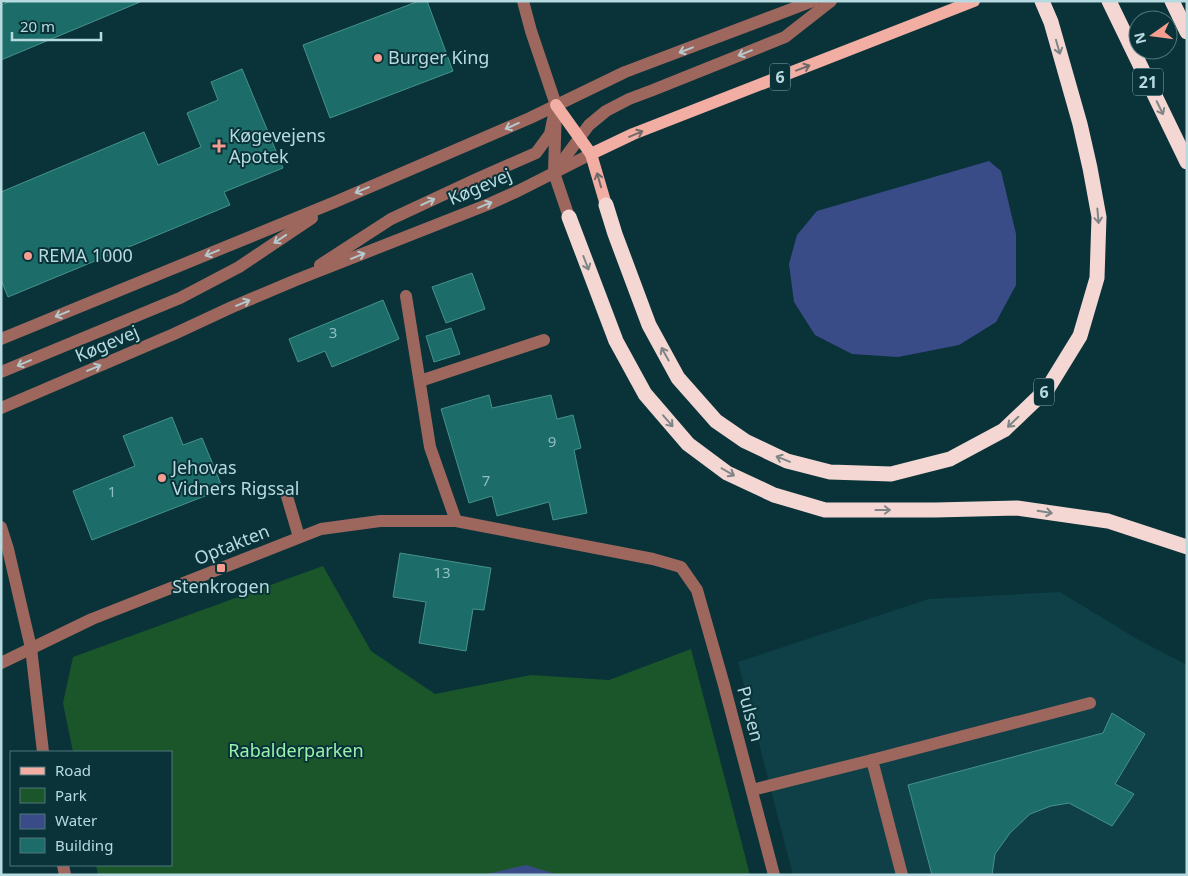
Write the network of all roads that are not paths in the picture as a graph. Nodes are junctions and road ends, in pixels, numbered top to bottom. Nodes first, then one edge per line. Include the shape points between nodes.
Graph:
1 (523, 1) edge
2 (813, 1) edge
3 (831, 1) edge
4 (1042, 1) edge
5 (1109, 1) edge
6 (1172, 1) edge
7 (972, 2) edge
8 (1187, 32) edge
9 (556, 105) junction
10 (580, 137) junction
11 (592, 154) junction
12 (1187, 162) edge
13 (554, 173) junction
14 (335, 202) junction
15 (606, 205) joint
16 (569, 217) joint
17 (296, 280) junction
18 (406, 296) dead end
19 (1, 339) edge
20 (544, 340) dead end
21 (1, 372) edge
22 (420, 381) junction
23 (1, 408) edge
24 (286, 493) dead end
25 (456, 521) junction
26 (1, 527) edge
27 (299, 537) junction
28 (1187, 547) edge
29 (680, 567) joint
30 (31, 648) junction
31 (1, 663) edge
32 (1090, 703) dead end
33 (43, 751) edge
34 (872, 760) junction
35 (752, 790) junction
36 (774, 875) edge
37 (902, 875) edge

1 - 9 street
2 -> 9 street via 625,72
3 -> 10 street via 786,37 606,111
4 -> 15 highway, 6 via 1051,22 1090,168 1099,217 1097,278 1080,336 1048,388 1004,430 950,459 891,474 830,472 787,461 745,442 716,420 678,378 649,325
5 -> 12 highway, 21
6 - 8 highway
11 -> 7 main road, Køgevej / 6 via 633,134
9 - 10 main road
9 - 13 street
9 -> 14 street
17 -> 9 street via 391,219 536,153 550,134
10 - 11 main road
10 - 13 street
11 - 13 street, Køgevej
15 -> 11 main road, 6
13 - 16 street
17 -> 13 street, Køgevej via 488,204
14 -> 19 street
14 -> 21 street via 238,267 180,298
16 -> 28 highway via 616,341 645,394 688,444 727,473 774,494 824,510 1017,508 1108,521
23 -> 17 street, Køgevej
18 - 22 street
20 - 22 street
22 - 25 street via 430,447
24 - 27 street
25 - 27 street, Optakten via 380,521 321,529
25 - 29 street, Optakten
26 - 30 street
27 - 30 street, Optakten via 92,619
29 - 35 street, Pulsen via 697,590
30 - 31 street
30 - 33 street
32 - 34 street
34 - 35 street
34 - 37 street
35 - 36 street, Pulsen

